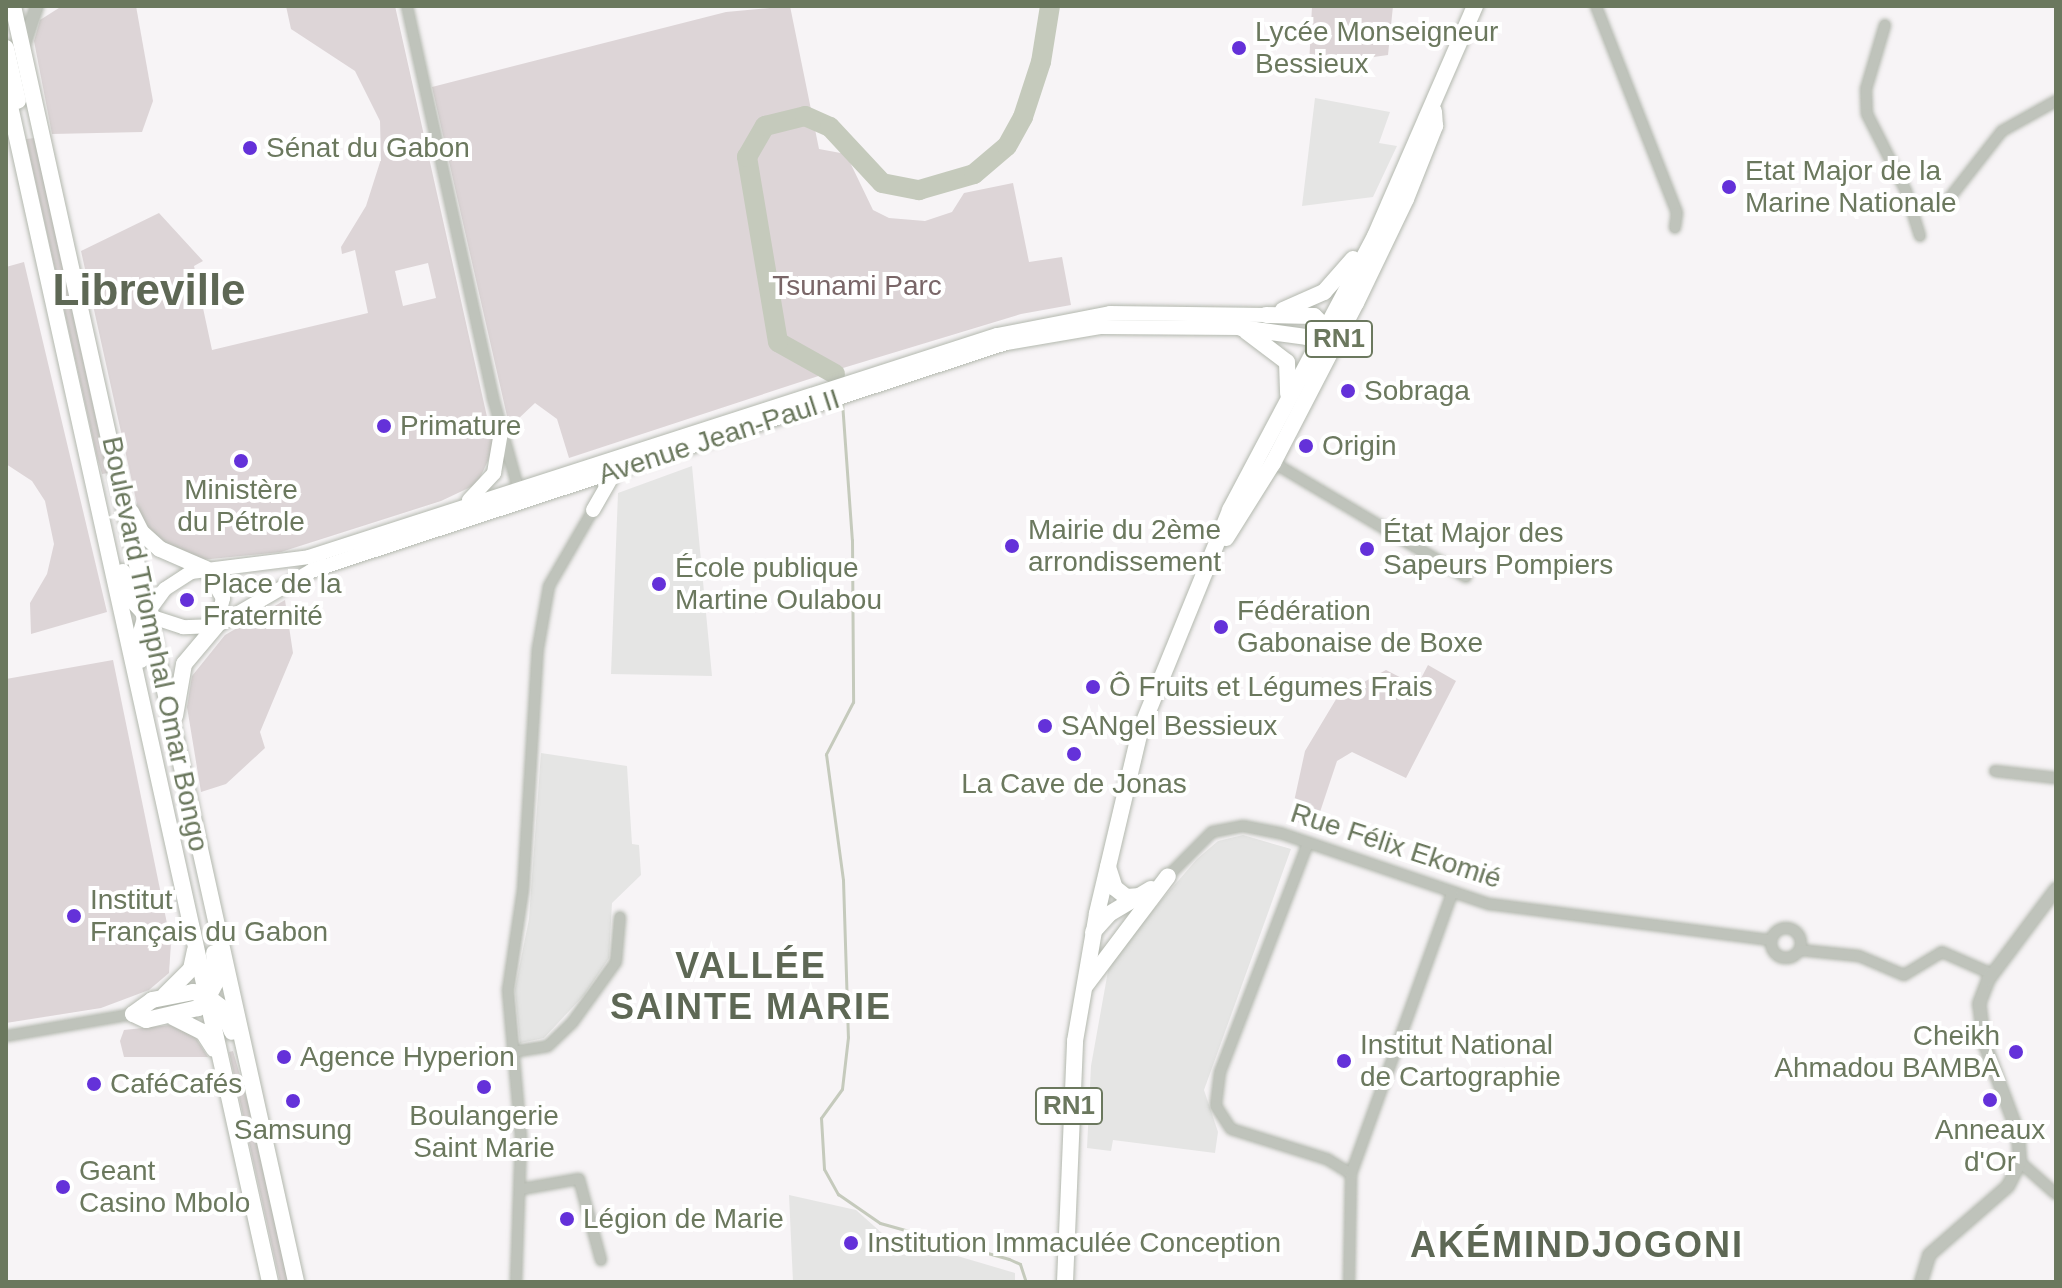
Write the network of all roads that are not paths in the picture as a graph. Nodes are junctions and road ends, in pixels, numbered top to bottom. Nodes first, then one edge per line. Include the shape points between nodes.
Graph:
1 (13, 6) edge
2 (37, 6) edge
3 (407, 6) edge
4 (1475, 6) edge
5 (1596, 6) edge
6 (1885, 25) dead end
7 (6, 48) edge
8 (25, 56) junction
9 (6, 88) edge
10 (2056, 101) edge
11 (1434, 111) junction
12 (19, 146) junction
13 (1396, 188) junction
14 (1944, 205) dead end
15 (1394, 224) junction
16 (1675, 228) dead end
17 (1920, 236) dead end
18 (1266, 315) junction
19 (1241, 328) junction
20 (1328, 330) junction
21 (1281, 416) junction
22 (501, 432) junction
23 (86, 452) junction
24 (1271, 456) junction
25 (616, 470) junction
26 (573, 484) junction
27 (120, 491) junction
28 (520, 494) junction
29 (459, 507) junction
30 (593, 510) junction
31 (206, 569) junction
32 (1466, 577) dead end
33 (146, 615) junction
34 (216, 626) junction
35 (179, 754) junction
36 (1995, 771) dead end
37 (2056, 778) edge
38 (159, 790) junction
39 (1308, 843) junction
40 (1107, 865) junction
41 (204, 869) junction
42 (1168, 876) junction
43 (2056, 889) edge
44 (1452, 894) junction
45 (1143, 895) junction
46 (1139, 912) junction
47 (620, 917) dead end
48 (1097, 922) junction
49 (195, 940) junction
50 (1771, 940) junction
51 (1800, 950) junction
52 (1992, 974) junction
53 (1083, 989) junction
54 (163, 996) junction
55 (208, 997) junction
56 (133, 1014) junction
57 (173, 1017) junction
58 (6, 1036) edge
59 (512, 1052) junction
60 (222, 1066) junction
61 (258, 1117) junction
62 (2020, 1162) junction
63 (1351, 1174) junction
64 (522, 1189) junction
65 (2056, 1194) edge
66 (601, 1260) dead end
67 (270, 1282) edge
68 (296, 1282) edge
69 (516, 1282) edge
70 (1065, 1282) edge
71 (1349, 1282) edge
72 (1921, 1282) edge

1 - 8 main road, Boulevard Triomphal Omar Bongo
2 - 8 street via 26,34
3 - 22 street
4 - 11 main road, RN1
5 - 16 street via 1677,213
6 - 17 street via 1866,89 1867,114 1906,191
7 - 12 main road via 20,115
8 - 27 main road, Boulevard Triomphal Omar Bongo
9 - 12 main road, Boulevard Triomphal Omar Bongo
10 - 14 street via 2002,131
11 - 13 main road, RN1
11 - 15 main road, RN1 via 1435,126
12 - 23 main road, Boulevard Triomphal Omar Bongo
13 - 18 main road via 1338,280 1309,300
13 - 20 main road, RN1
15 - 20 main road via 1348,312
15 - 24 main road, RN1
18 - 20 main road via 1314,316
18 - 28 main road, Avenue Jean-Paul II via 1093,314 997,335 838,383
19 - 20 main road via 1307,337
19 - 21 main road via 1272,345 1287,362 1291,381
19 - 25 main road, Avenue Jean-Paul II via 1112,327 1055,333 978,351
20 - 21 main road, RN1
20 - 24 main road via 1331,343
21 - 24 main road, RN1
22 - 28 street
22 - 29 main road via 500,459 489,481
23 - 33 main road via 105,496 129,593
23 - 38 main road, Boulevard Triomphal Omar Bongo
24 - 32 street
24 - 40 main road, RN1 via 1211,559 1147,710
25 - 26 main road, Avenue Jean-Paul II
25 - 30 main road
26 - 28 main road, Avenue Jean-Paul II
26 - 30 main road via 590,491
27 - 31 main road via 152,542
27 - 33 main road, Boulevard Triomphal Omar Bongo
28 - 29 main road, Avenue Jean-Paul II
28 - 34 main road, Avenue Jean-Paul II via 311,571
29 - 31 main road, Avenue Jean-Paul II via 309,557
30 - 59 street via 543,603 523,890 508,990
31 - 33 main road, Avenue Jean-Paul II via 175,581
31 - 34 main road via 223,598
33 - 34 main road via 183,627
33 - 35 main road, Boulevard Triomphal Omar Bongo
33 - 38 main road via 138,645 158,749
34 - 35 main road via 181,670 175,704
35 - 41 main road, Boulevard Triomphal Omar Bongo
36 - 37 street
38 - 49 main road, Boulevard Triomphal Omar Bongo
39 - 42 street, Rue Félix Ekomié via 1255,827 1221,828
39 - 44 street, Rue Félix Ekomié
39 - 63 street via 1220,1072 1216,1106 1231,1129 1327,1159
40 - 45 main road via 1115,888 1126,897
40 - 48 main road, RN1
41 - 55 main road via 205,911 217,973
41 - 61 main road, Boulevard Triomphal Omar Bongo
42 - 45 main road
42 - 46 main road
43 - 52 street
44 - 50 street, Rue Félix Ekomié via 1547,914
44 - 63 street
45 - 48 main road
46 - 48 main road via 1114,928
46 - 53 main road
47 - 59 street via 616,962 572,1023 548,1046
48 - 53 main road, RN1
49 - 54 main road via 191,969
49 - 55 main road, Boulevard Triomphal Omar Bongo
50 - 51 street via 1772,949 1783,958
50 - 51 street via 1776,931 1791,928 1801,939
51 - 52 street via 1859,956 1904,975 1942,952
52 - 62 street via 1979,1004 1980,1025 2018,1133
53 - 70 main road, RN1 via 1071,1076
54 - 55 main road via 193,992
54 - 56 main road
55 - 57 main road via 198,1008
55 - 60 main road, Boulevard Triomphal Omar Bongo
55 - 61 main road via 225,1012
56 - 57 main road via 146,1020
56 - 58 street
57 - 60 main road via 206,1036
59 - 64 street
60 - 67 main road, Boulevard Triomphal Omar Bongo
61 - 68 main road, Boulevard Triomphal Omar Bongo
62 - 65 street
62 - 72 street via 2008,1186 1929,1255
63 - 71 street
64 - 66 street via 579,1179
64 - 69 street via 515,1227

